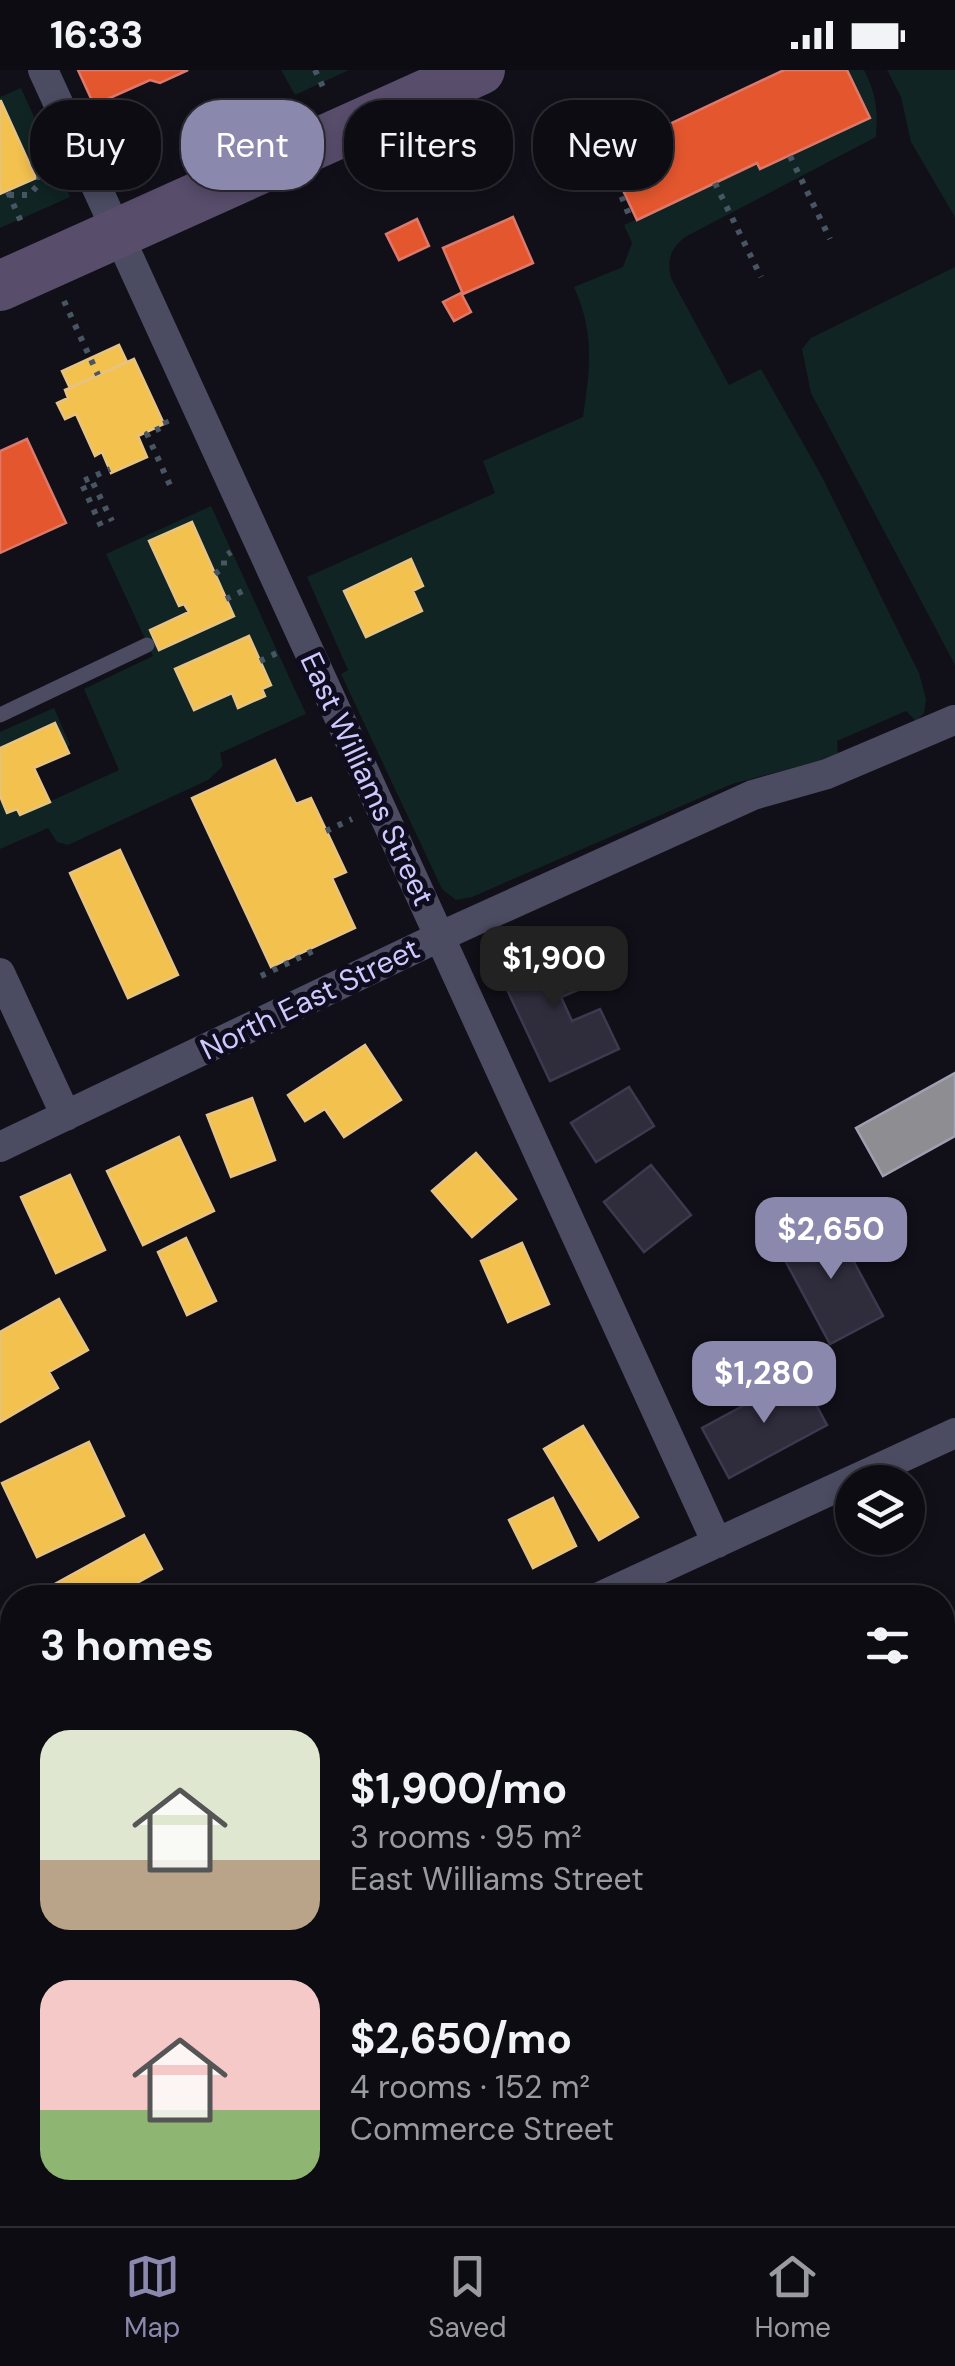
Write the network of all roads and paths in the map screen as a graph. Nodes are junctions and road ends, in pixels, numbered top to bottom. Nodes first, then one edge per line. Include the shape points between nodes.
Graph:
1 (43, 70) edge
2 (315, 70) edge
3 (480, 70) edge
4 (322, 87) dead end
5 (790, 156) dead end
6 (716, 183) dead end
7 (34, 190) edge
8 (619, 190) edge
9 (629, 215) dead end
10 (22, 224) dead end
11 (116, 233) junction
12 (830, 240) dead end
13 (761, 277) dead end
14 (0, 286) edge
15 (64, 300) dead end
16 (98, 375) dead end
17 (165, 420) dead end
18 (110, 469) dead end
19 (93, 483) dead end
20 (174, 492) dead end
21 (112, 521) dead end
22 (101, 526) dead end
23 (237, 549) dead end
24 (215, 574) dead end
25 (254, 586) dead end
26 (226, 599) dead end
27 (147, 645) dead end
28 (0, 715) edge
29 (954, 720) edge
30 (358, 816) dead end
31 (326, 831) dead end
32 (439, 937) junction
33 (311, 948) dead end
34 (0, 973) edge
35 (261, 976) dead end
36 (66, 1116) junction
37 (0, 1146) edge
38 (955, 1434) edge
39 (717, 1542) junction
40 (626, 1585) edge

1 - 11 street, East Williams Street
2 - 4 path
3 - 11 main road
5 - 12 path
6 - 13 path
7 - 10 path via 8,193
8 - 9 path
11 - 14 main road
11 - 32 street, East Williams Street
15 - 16 path
17 - 20 path via 145,441
18 - 22 path via 81,482
19 - 21 path
23 - 24 path via 224,555 224,568
25 - 26 path
27 - 28 lane
29 - 32 street, North East Street via 827,774 753,795
30 - 31 path
32 - 36 street, North East Street
32 - 39 street, East Williams Street
33 - 35 path
34 - 36 street
36 - 37 street, North East Street
38 - 39 street
39 - 40 street

